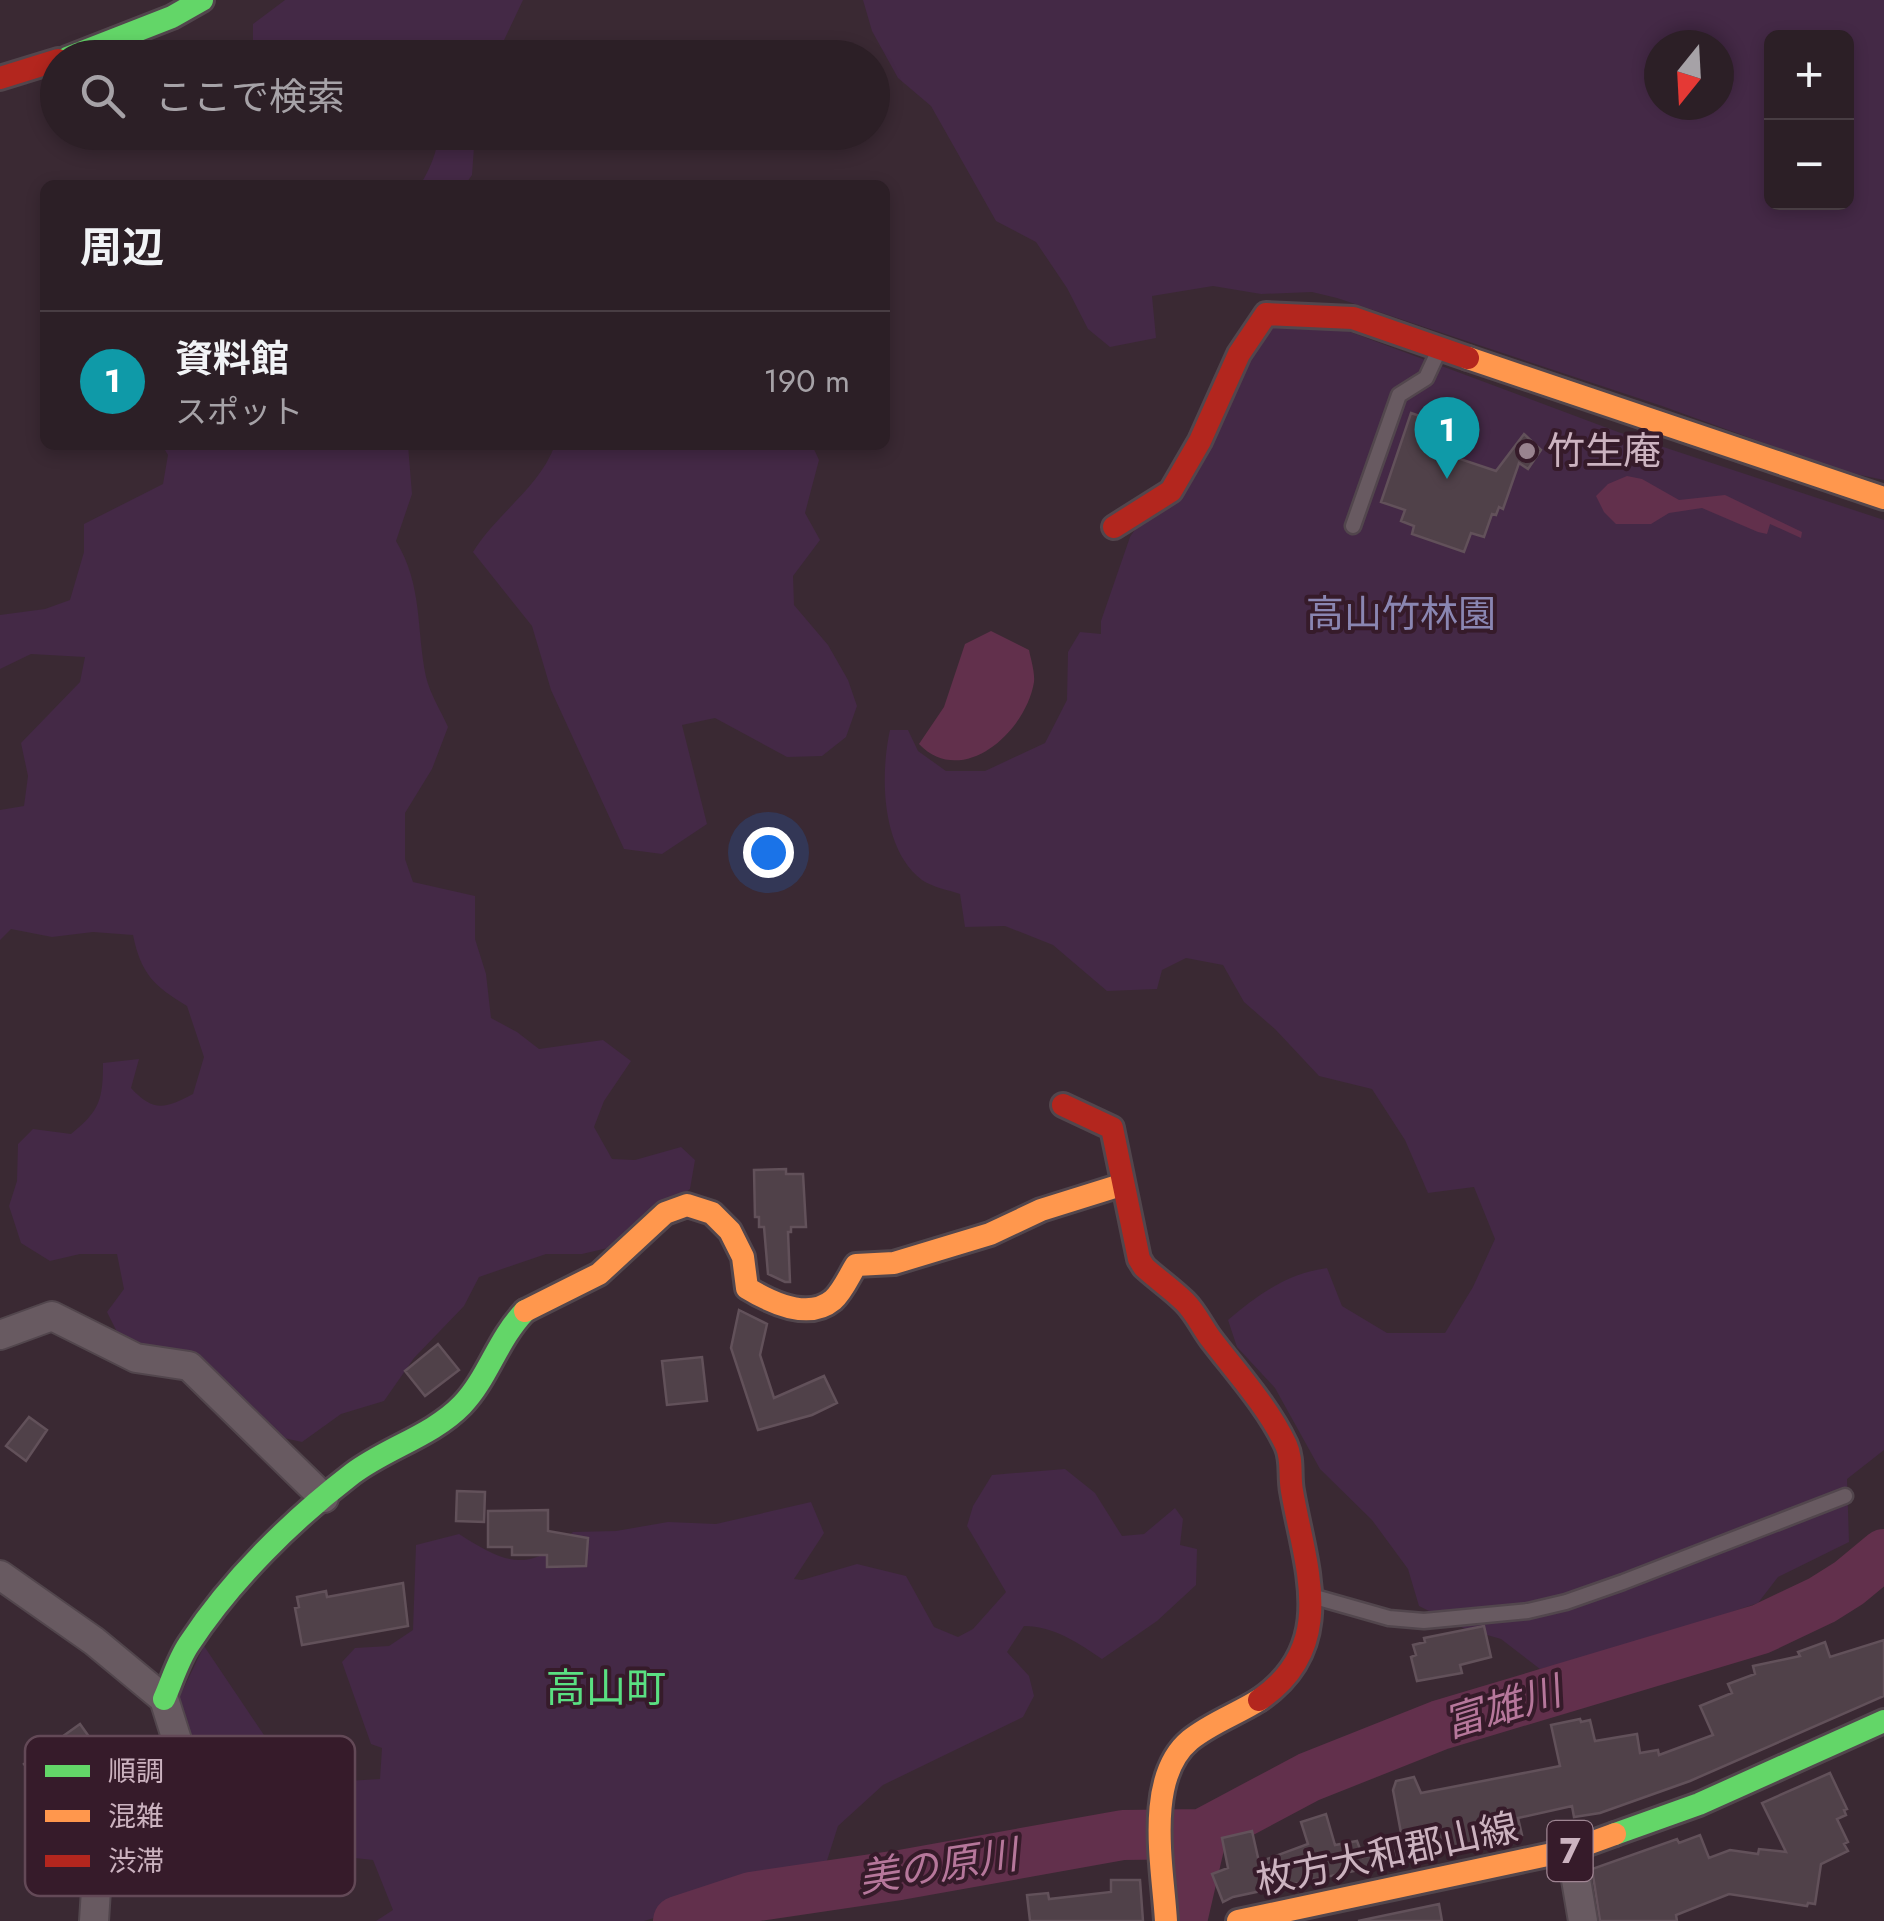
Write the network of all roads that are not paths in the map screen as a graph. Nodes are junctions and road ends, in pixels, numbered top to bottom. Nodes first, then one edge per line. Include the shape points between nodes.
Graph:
1 (202, 0) edge
2 (113, 40) edge
3 (40, 66) edge
4 (0, 78) edge
5 (1439, 349) junction
6 (1884, 498) edge
7 (1353, 526) dead end
8 (1114, 527) dead end
9 (1063, 1105) dead end
10 (1121, 1185) junction
11 (0, 1334) edge
12 (1845, 1496) dead end
13 (324, 1498) junction
14 (0, 1575) edge
15 (1314, 1596) junction
16 (164, 1699) junction
17 (1884, 1721) edge
18 (176, 1736) edge
19 (1572, 1850) junction
20 (96, 1896) edge
21 (94, 1921) edge
22 (1166, 1921) edge
23 (1238, 1921) edge
24 (1583, 1921) edge

1 - 2 street
3 - 4 street
5 - 6 street
5 - 7 lane via 1426,378 1399,395
5 - 8 street via 1353,318 1266,314 1239,354 1172,491
9 - 10 street via 1112,1128
10 - 13 street via 894,1264 856,1265 832,1300 808,1310 768,1302 747,1288 744,1258 712,1213 687,1205 665,1213 599,1274 528,1309 506,1331 460,1406
10 - 15 street via 1140,1264 1195,1309 1289,1451
11 - 13 street via 52,1316 136,1358 189,1366
12 - 15 lane via 1623,1582 1528,1610 1424,1621
13 - 16 street via 265,1549 216,1609 188,1645
14 - 16 street
15 - 22 street via 1294,1662 1276,1686 1189,1741 1172,1761 1161,1807
16 - 18 street
17 - 19 street, 枚方大和郡山線 / 7 via 1699,1804
19 - 23 street, 枚方大和郡山線 / 7
19 - 24 street
20 - 21 street

